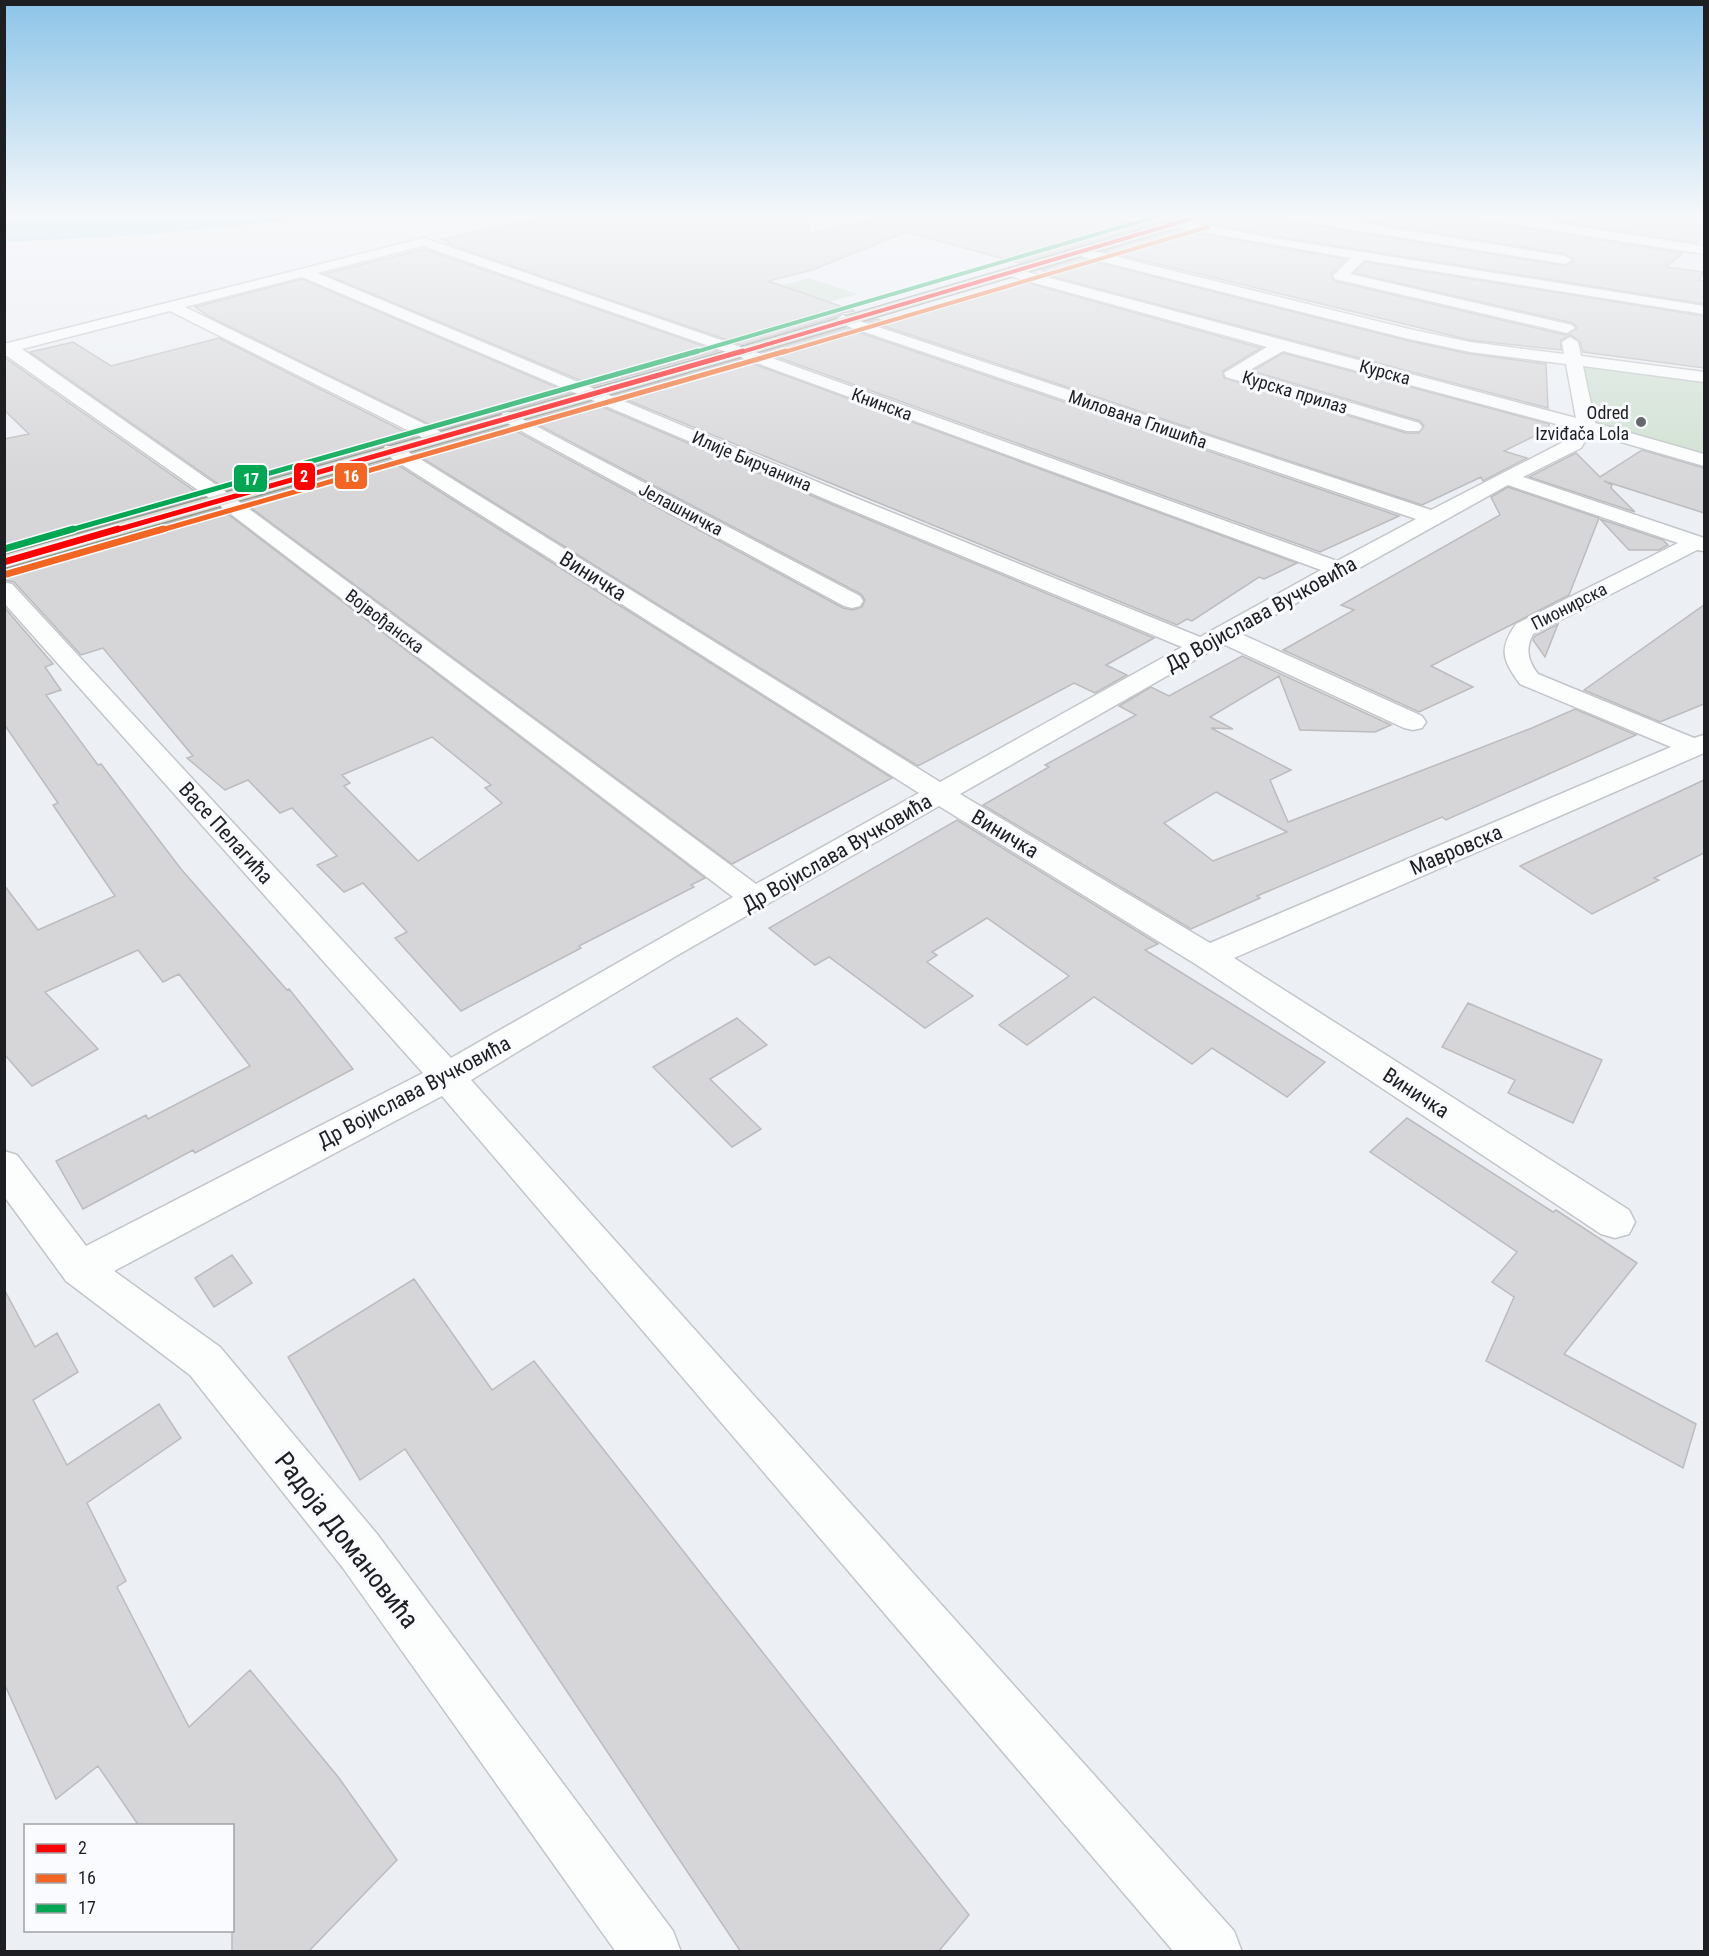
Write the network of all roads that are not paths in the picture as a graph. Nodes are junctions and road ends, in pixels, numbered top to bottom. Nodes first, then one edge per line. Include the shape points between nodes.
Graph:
1 (385, 306) edge
2 (609, 306) edge
3 (891, 306) edge
4 (1134, 306) edge
5 (1298, 306) edge
6 (1472, 306) edge
7 (1565, 306) edge
8 (1680, 306) edge
9 (173, 307) joint
10 (1704, 310) edge
11 (843, 320) junction
12 (1567, 328) junction
13 (1282, 345) junction
14 (7, 349) edge
15 (741, 352) junction
16 (1573, 361) junction
17 (1704, 377) edge
18 (594, 393) junction
19 (509, 417) junction
20 (1586, 426) junction
21 (1413, 427) dead end
22 (436, 437) junction
23 (392, 450) junction
24 (1704, 460) edge
25 (1506, 478) junction
26 (222, 498) junction
27 (1434, 518) junction
28 (1700, 543) edge
29 (4, 562) edge
30 (1339, 569) junction
31 (4, 589) edge
32 (852, 601) dead end
33 (1213, 641) junction
34 (1413, 722) dead end
35 (1699, 745) edge
36 (940, 794) junction
37 (756, 899) junction
38 (1208, 957) junction
39 (447, 1077) junction
40 (4, 1166) edge
41 (1615, 1222) dead end
42 (80, 1269) junction
43 (652, 1952) edge
44 (1213, 1952) edge

1 - 18 street, Илије Бирчанина
2 - 15 street, Книнска
3 - 11 main road
4 - 13 street, Курска
5 - 16 street via 1409,334
6 - 12 street
7 - 12 street
8 - 10 street
9 - 14 street
9 - 22 street
11 - 15 main road
11 - 27 street, Милована Глишића
12 - 16 street
13 - 20 street, Курска
13 - 21 street, Курска прилаз via 1232,373
14 - 26 street, Војвођанска
15 - 18 main road
15 - 30 street, Книнска
16 - 17 street
16 - 20 street
18 - 19 main road
18 - 33 street, Илије Бирчанина via 844,500
19 - 22 main road
19 - 32 street, Јелашничка
20 - 24 street, Курска
20 - 25 street, Др Војислава Вучковића via 1574,444
22 - 23 main road
23 - 26 main road
23 - 36 street, Виничка
25 - 27 street, Др Војислава Вучковића
25 - 28 street, Пионирска
26 - 29 main road
26 - 37 street, Војвођанска
27 - 30 street, Др Војислава Вучковића
28 - 35 street, Пионирска via 1524,629 1517,638 1515,655 1529,679
30 - 33 street, Др Војислава Вучковића
31 - 39 street, Васе Пелагића
33 - 34 street
33 - 36 street, Др Војислава Вучковића
35 - 38 street, Мавровска
36 - 37 street, Др Војислава Вучковића
36 - 38 street, Виничка
37 - 39 street, Др Војислава Вучковића
38 - 41 street, Виничка
39 - 42 street, Др Војислава Вучковића
39 - 44 street, Васе Пелагића
40 - 42 street, Радоја Домановића
42 - 43 street, Радоја Домановића via 205,1361 360,1551

